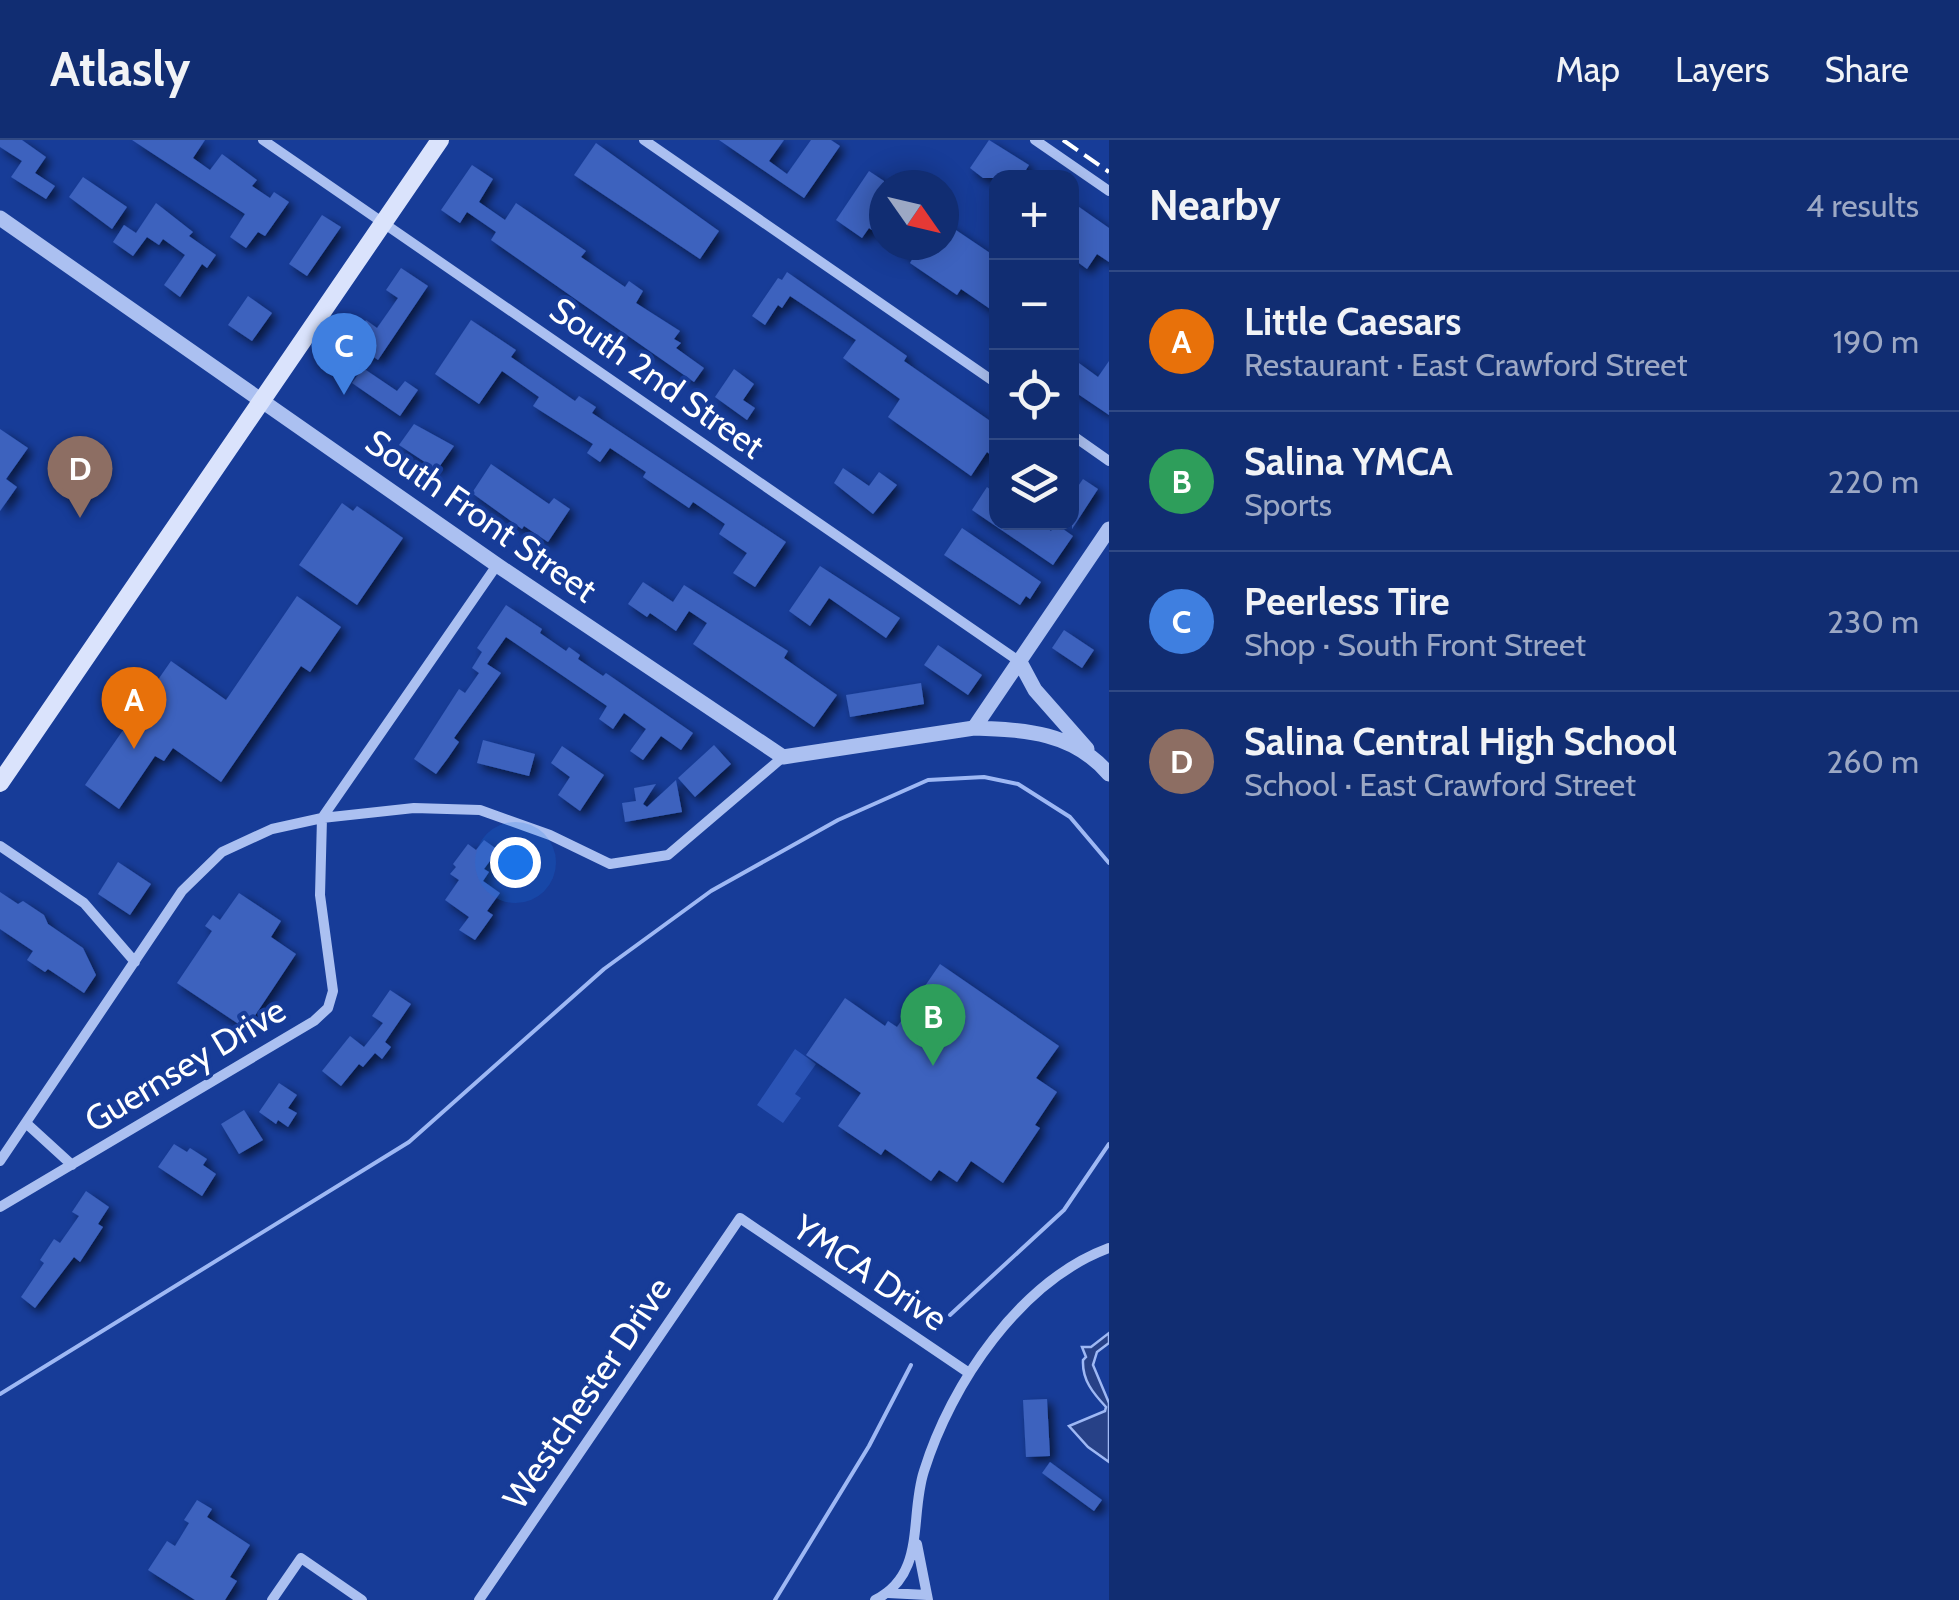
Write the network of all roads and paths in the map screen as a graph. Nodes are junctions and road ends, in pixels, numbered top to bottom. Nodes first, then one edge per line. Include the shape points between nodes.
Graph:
1 (263, 140) edge
2 (440, 140) edge
3 (644, 140) edge
4 (1035, 140) edge
5 (1109, 191) edge
6 (0, 218) edge
7 (384, 223) junction
8 (989, 378) edge
9 (262, 400) junction
10 (1079, 440) edge
11 (1109, 460) edge
12 (1109, 529) edge
13 (498, 566) junction
14 (1020, 662) junction
15 (974, 728) junction
16 (1091, 753) junction
17 (782, 757) junction
18 (1109, 774) edge
19 (0, 783) edge
20 (322, 818) junction
21 (0, 846) edge
22 (134, 962) junction
23 (26, 1123) junction
24 (0, 1162) edge
25 (72, 1165) junction
26 (0, 1207) edge
27 (740, 1218) joint
28 (1109, 1248) edge
29 (969, 1372) junction
30 (916, 1538) junction
31 (888, 1594) junction
32 (927, 1598) edge
33 (272, 1600) edge
34 (362, 1600) edge
35 (479, 1600) edge
36 (874, 1600) edge

1 - 7 street, South 2nd Street
2 - 7 main road
3 - 8 street
4 - 5 street
6 - 9 street, South Front Street
7 - 9 main road
7 - 14 street, South 2nd Street
9 - 13 street, South Front Street
9 - 19 main road
10 - 11 street
12 - 14 street
13 - 17 street, South Front Street
13 - 20 street
14 - 15 street
14 - 16 street via 1035,690
15 - 16 street via 1047,736
15 - 17 street
16 - 18 street
17 - 20 street via 668,855 610,864 480,810 414,808
20 - 22 street via 222,852 182,891
20 - 25 street, Guernsey Drive via 320,895 333,977 328,1008
21 - 22 street via 84,903
22 - 23 street
23 - 24 street
23 - 25 street
25 - 26 street, Guernsey Drive
27 - 29 street, YMCA Drive
27 - 35 street, Westchester Drive
28 - 29 street via 1047,1285
29 - 30 street via 922,1474
30 - 31 street via 911,1560
30 - 32 street
31 - 32 street
31 - 36 street
33 - 34 street via 300,1558

